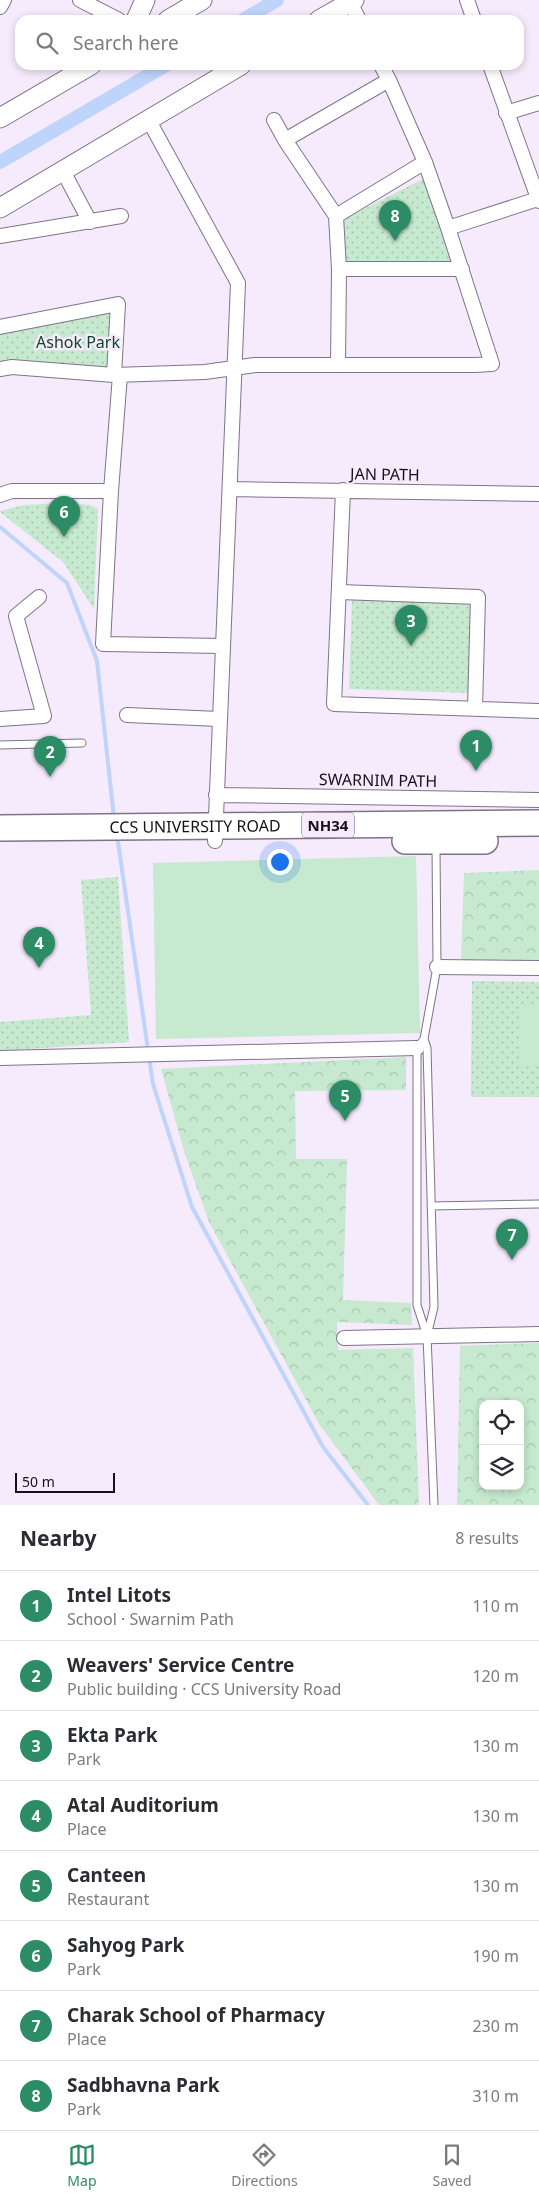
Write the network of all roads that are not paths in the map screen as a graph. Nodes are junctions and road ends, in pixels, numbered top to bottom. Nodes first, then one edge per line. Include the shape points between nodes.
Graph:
1 (4, 0) edge
2 (80, 0) edge
3 (145, 0) edge
4 (202, 0) edge
5 (467, 0) edge
6 (352, 1) edge
7 (0, 7) edge
8 (109, 15) edge
9 (138, 15) edge
10 (176, 15) edge
11 (328, 15) edge
12 (357, 15) edge
13 (472, 15) edge
14 (82, 70) edge
15 (232, 70) edge
16 (384, 70) edge
17 (492, 70) edge
18 (389, 80) junction
19 (539, 104) edge
20 (506, 112) junction
21 (0, 118) edge
22 (148, 119) junction
23 (274, 120) dead end
24 (285, 140) junction
25 (425, 162) junction
26 (63, 171) junction
27 (538, 194) edge
28 (0, 208) edge
29 (121, 216) dead end
30 (336, 216) junction
31 (90, 222) junction
32 (448, 228) junction
33 (0, 236) edge
34 (339, 268) junction
35 (462, 269) junction
36 (0, 327) edge
37 (338, 365) junction
38 (236, 368) junction
39 (0, 369) edge
40 (116, 375) junction
41 (230, 488) junction
42 (343, 490) junction
43 (111, 491) junction
44 (539, 494) edge
45 (0, 495) edge
46 (340, 592) junction
47 (39, 597) dead end
48 (223, 646) junction
49 (475, 709) junction
50 (539, 711) edge
51 (127, 715) dead end
52 (0, 719) edge
53 (220, 719) junction
54 (82, 743) dead end
55 (0, 745) edge
56 (216, 795) junction
57 (539, 800) edge
58 (539, 823) edge
59 (0, 828) edge
60 (215, 834) junction
61 (115, 835) junction
62 (539, 840) edge
63 (436, 841) junction
64 (0, 844) edge
65 (437, 967) junction
66 (539, 968) edge
67 (420, 1043) junction
68 (0, 1058) edge
69 (539, 1204) edge
70 (431, 1206) junction
71 (539, 1334) edge
72 (427, 1336) junction
73 (344, 1338) dead end
74 (434, 1505) edge

1 - 7 street
2 - 8 street
3 - 9 street
4 - 10 street
5 - 13 street
6 - 11 street
6 - 12 street
14 - 21 street
15 - 22 street
16 - 18 street
17 - 20 street
18 - 24 street via 376,92
18 - 25 street
19 - 20 street
20 - 27 street
22 - 26 street
22 - 38 street via 238,283
23 - 24 street
24 - 30 street
25 - 30 street
25 - 32 street
26 - 28 street
26 - 31 street
27 - 32 street
29 - 31 street
30 - 34 street
31 - 33 street
32 - 35 street
34 - 35 street
34 - 37 street
35 - 37 street via 492,364
36 - 40 street via 118,304
37 - 38 street
38 - 40 street
38 - 41 street
39 - 40 street via 12,367
40 - 43 street
41 - 42 street, JAN PATH
41 - 48 street
42 - 44 street, JAN PATH
42 - 46 street
43 - 45 street via 12,491
43 - 48 street via 103,644
46 - 49 street via 478,597
46 - 49 street via 334,704
47 - 52 street via 16,616 44,716
48 - 53 street
49 - 50 street
51 - 53 street
53 - 56 street
54 - 55 lane
56 - 57 street, SWARNIM PATH
56 - 60 street
58 - 60 highway, CCS UNIVERSITY ROAD / NH34
59 - 61 highway, CCS UNIVERSITY ROAD / NH34
60 - 61 highway, CCS UNIVERSITY ROAD / NH34
60 - 63 highway, CCS UNIVERSITY ROAD / NH34
61 - 64 highway, CCS UNIVERSITY ROAD / NH34
62 - 63 highway, CCS UNIVERSITY ROAD / NH34
63 - 65 lane
65 - 66 street
65 - 67 lane
67 - 68 street
67 - 70 lane via 427,1048
67 - 72 lane via 418,1305
69 - 70 lane
70 - 72 lane via 434,1307
71 - 72 street
72 - 73 street
72 - 74 lane

